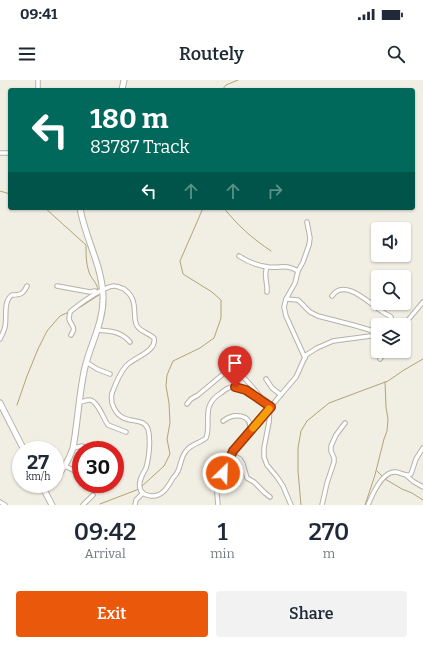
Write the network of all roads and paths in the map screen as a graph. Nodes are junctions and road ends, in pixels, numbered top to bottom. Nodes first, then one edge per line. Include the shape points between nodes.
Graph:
1 (80, 210) edge
2 (306, 222) dead end
3 (239, 256) dead end
4 (267, 267) junction
5 (298, 271) junction
6 (27, 286) dead end
7 (57, 286) dead end
8 (103, 290) junction
9 (268, 292) dead end
10 (97, 293) junction
11 (332, 296) dead end
12 (286, 299) junction
13 (423, 302) edge
14 (391, 318) edge
15 (410, 318) edge
16 (98, 330) junction
17 (371, 331) edge
18 (70, 335) dead end
19 (371, 337) edge
20 (0, 339) edge
21 (130, 342) dead end
22 (305, 358) junction
23 (86, 362) junction
24 (110, 374) dead end
25 (266, 379) dead end
26 (281, 395) junction
27 (80, 402) junction
28 (0, 403) edge
29 (187, 404) dead end
30 (266, 404) junction
31 (270, 407) junction
32 (223, 421) dead end
33 (345, 423) dead end
34 (250, 431) junction
35 (126, 432) dead end
36 (19, 441) edge
37 (74, 441) edge
38 (423, 448) edge
39 (72, 451) edge
40 (230, 457) junction
41 (65, 466) joint
42 (72, 470) edge
43 (407, 476) junction
44 (423, 487) edge
45 (47, 493) edge
46 (143, 493) junction
47 (93, 495) dead end
48 (270, 497) dead end
49 (0, 502) edge
50 (5, 505) edge
51 (52, 505) edge
52 (82, 505) edge
53 (134, 505) edge
54 (218, 505) edge
55 (290, 505) edge
56 (322, 505) edge
57 (368, 505) edge

1 - 8 street
2 - 5 street via 310,242
3 - 4 street via 253,264
4 - 5 street via 287,266
4 - 9 street via 265,274
5 - 12 street
6 - 20 street via 22,293 9,297 5,328
7 - 10 street
8 - 10 street
8 - 16 street via 103,309
8 - 46 street via 114,286 129,294 134,301 136,325 154,339 151,349 131,361 124,369 111,397 120,417 143,423 147,427 147,459 140,482 140,490
10 - 18 street via 70,312 69,318 74,328
11 - 14 street via 339,290 355,293
12 - 17 street via 298,300 318,316
12 - 22 street via 285,312
13 - 15 street
16 - 21 street via 113,331
16 - 23 street
19 - 22 street via 330,342 310,352
22 - 26 street via 296,377
23 - 24 street
23 - 27 street
25 - 26 street
26 - 31 street
27 - 35 street via 93,401 108,425
27 - 37 street
28 - 36 street
29 - 30 street via 232,368 242,375
30 - 31 street
30 - 46 street via 237,387 229,387 223,391 210,405 206,438 186,451 178,471 166,490 154,496
31 - 34 street
31 - 55 street via 264,457 282,486
32 - 34 street via 229,417 243,416 249,422
33 - 56 street via 331,446 334,462
34 - 40 street
38 - 43 street via 412,473
39 - 41 street
40 - 48 street via 240,458 247,478
40 - 54 street via 217,484
41 - 42 street
43 - 44 street
43 - 57 street via 394,472 388,474
45 - 51 street
46 - 53 street
47 - 52 street
49 - 50 street

